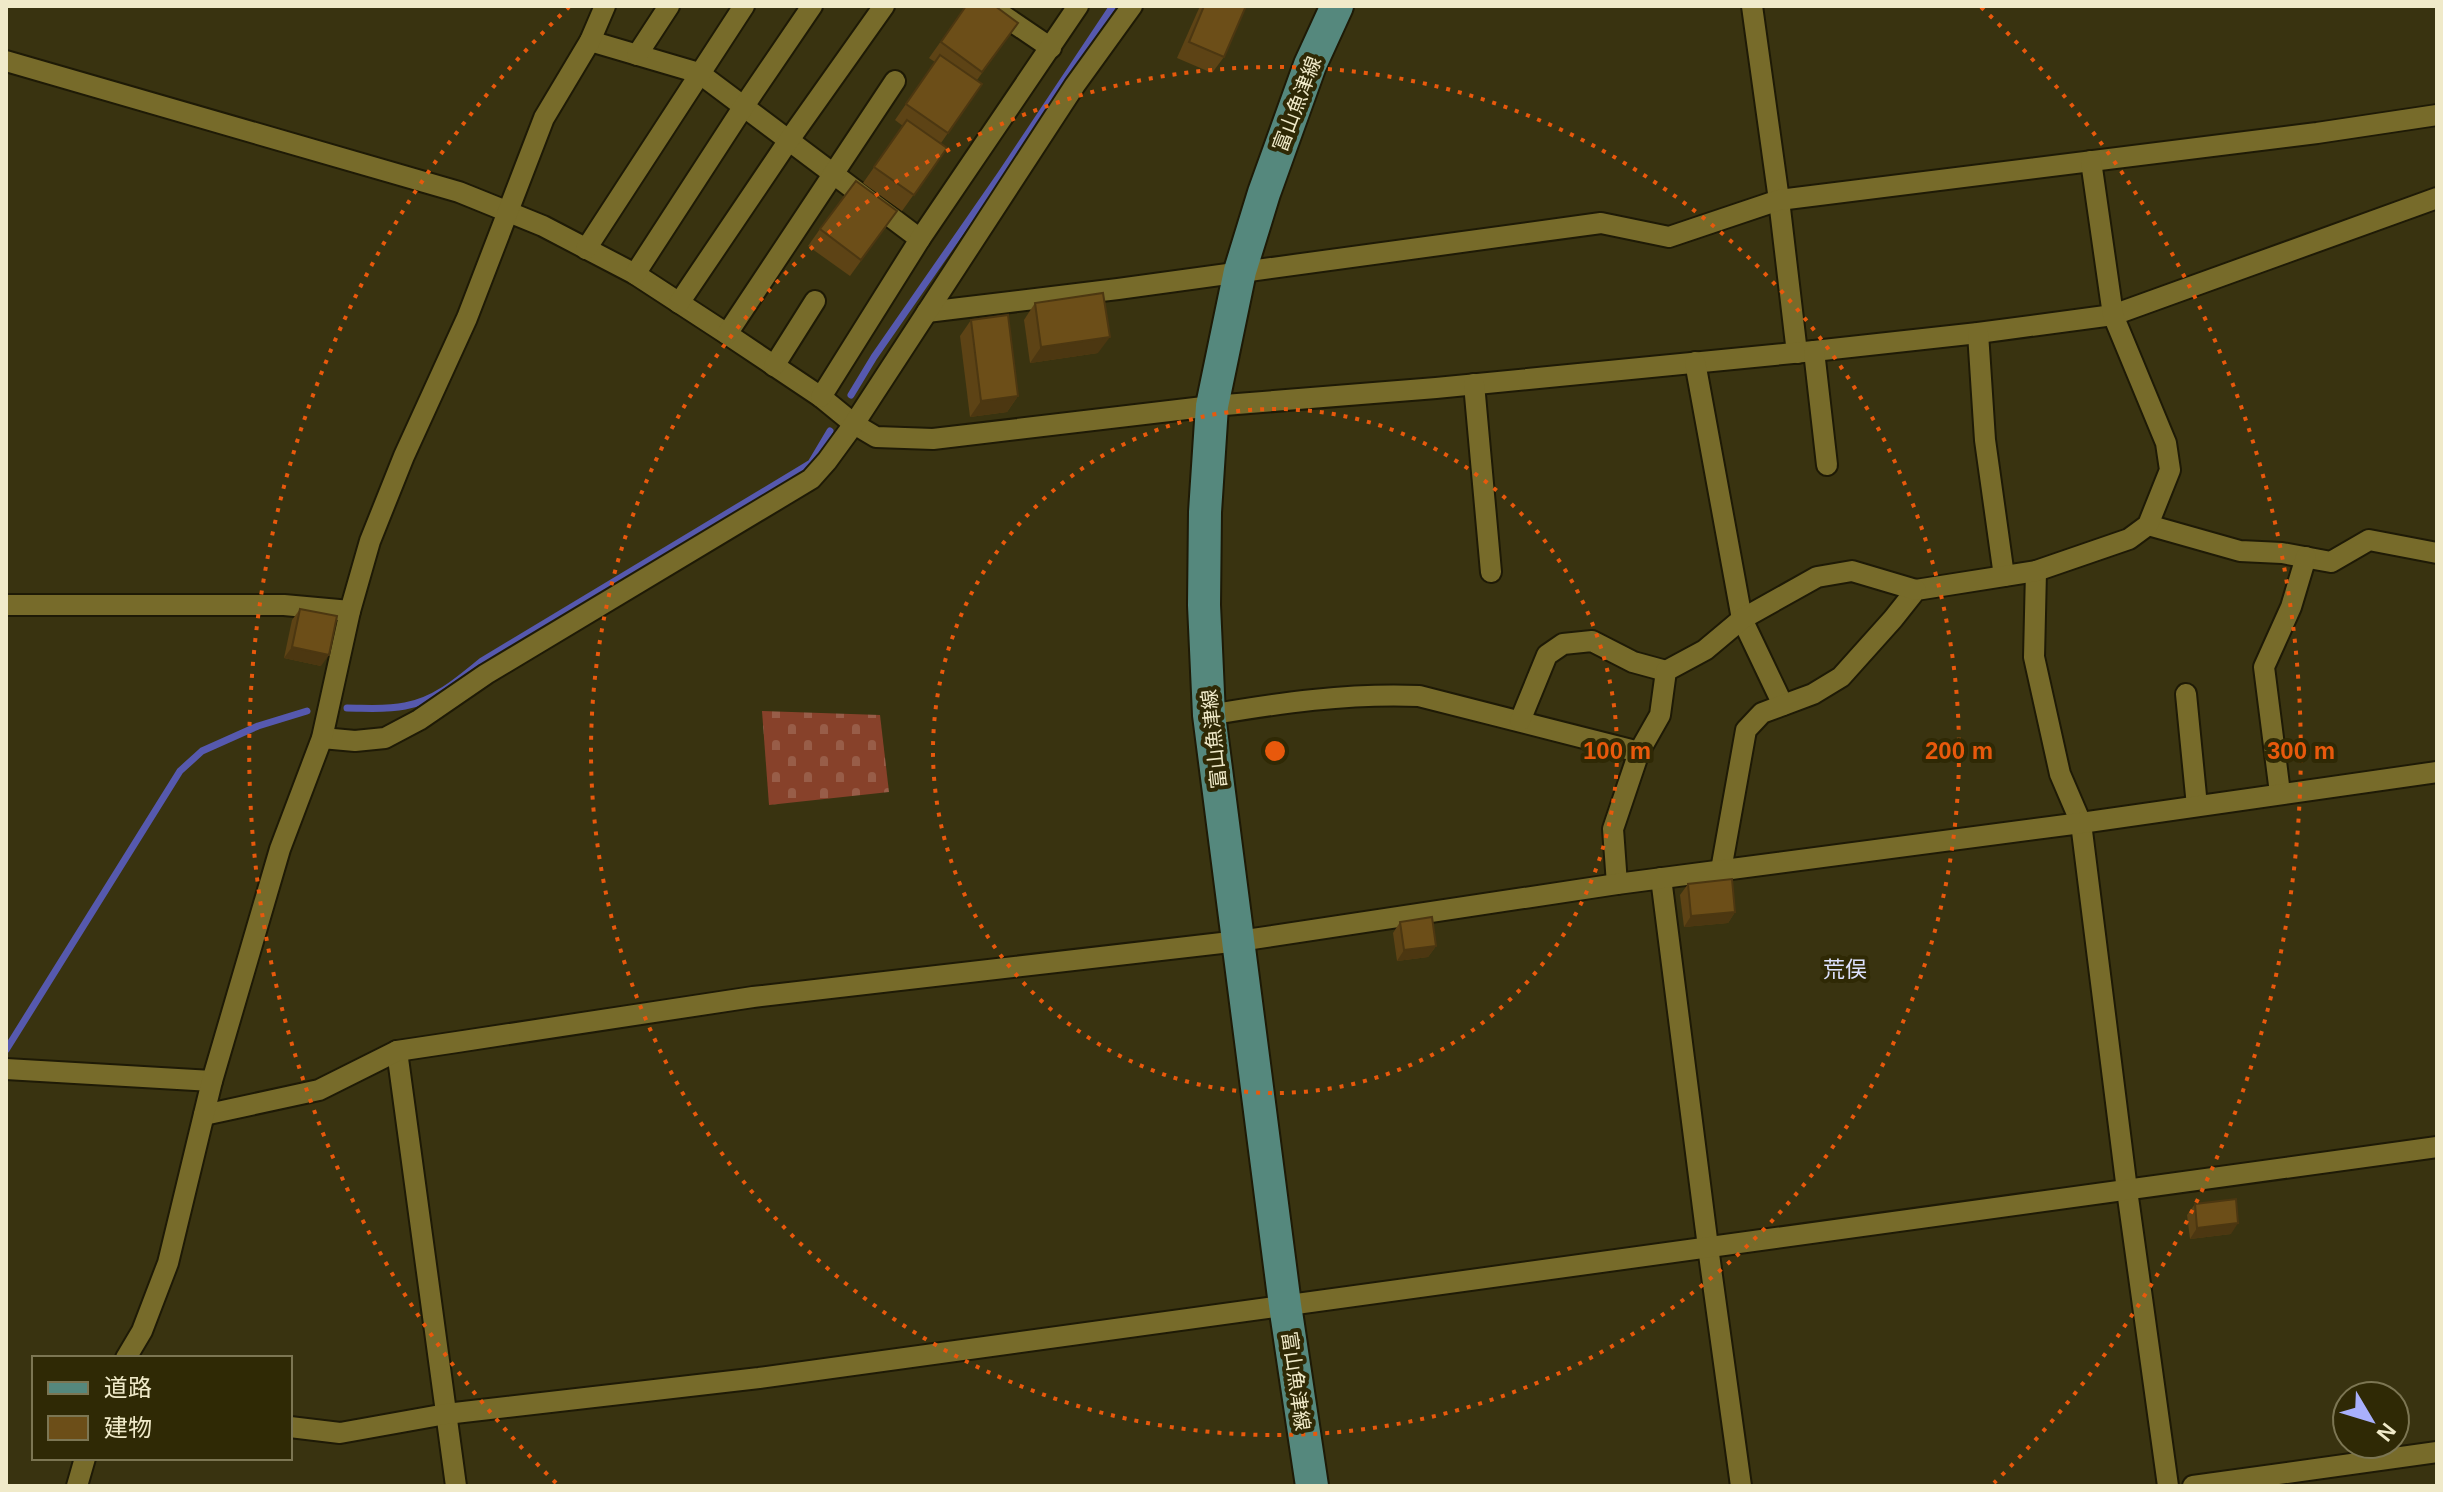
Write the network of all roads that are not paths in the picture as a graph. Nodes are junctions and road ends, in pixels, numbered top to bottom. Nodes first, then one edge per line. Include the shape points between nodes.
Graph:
1 (605, 6) edge
2 (669, 6) edge
3 (744, 6) edge
4 (812, 6) edge
5 (884, 6) edge
6 (989, 6) edge
7 (1078, 6) edge
8 (1132, 6) edge
9 (1337, 6) edge
10 (1752, 6) edge
11 (1014, 13) edge
12 (590, 41) junction
13 (1051, 48) junction
14 (637, 55) junction
15 (6, 61) edge
16 (699, 73) junction
17 (895, 81) dead end
18 (744, 106) junction
19 (2437, 115) edge
20 (789, 140) junction
21 (2091, 161) junction
22 (834, 174) junction
23 (2437, 198) edge
24 (1779, 200) junction
25 (507, 212) junction
26 (920, 239) junction
27 (586, 249) junction
28 (1240, 271) junction
29 (635, 274) junction
30 (815, 301) dead end
31 (679, 303) junction
32 (927, 312) junction
33 (2113, 315) junction
34 (1978, 333) junction
35 (727, 334) junction
36 (1805, 352) junction
37 (1695, 362) junction
38 (774, 366) junction
39 (1474, 384) junction
40 (821, 397) junction
41 (1212, 406) junction
42 (854, 424) junction
43 (1827, 465) dead end
44 (2148, 525) junction
45 (2437, 553) edge
46 (2306, 557) junction
47 (2036, 571) junction
48 (1491, 572) dead end
49 (2004, 576) junction
50 (1916, 590) junction
51 (6, 605) edge
52 (350, 611) junction
53 (1742, 619) junction
54 (1666, 671) junction
55 (2186, 694) dead end
56 (1783, 705) junction
57 (1209, 715) junction
58 (1520, 721) junction
59 (322, 738) junction
60 (1639, 752) junction
61 (2437, 772) edge
62 (2280, 793) junction
63 (2197, 806) junction
64 (2081, 823) junction
65 (1721, 870) junction
66 (1661, 878) junction
67 (1617, 884) junction
68 (1239, 941) junction
69 (397, 1051) junction
70 (6, 1069) edge
71 (212, 1081) junction
72 (204, 1115) junction
73 (2437, 1147) edge
74 (2127, 1190) junction
75 (1708, 1247) junction
76 (1285, 1305) junction
77 (127, 1356) edge
78 (446, 1414) junction
79 (292, 1427) edge
80 (2437, 1452) edge
81 (84, 1460) edge
82 (77, 1486) edge
83 (456, 1486) edge
84 (1312, 1486) edge
85 (1741, 1486) edge
86 (2168, 1486) edge
87 (2193, 1486) edge

1 - 12 street
2 - 14 street
3 - 16 street
4 - 18 street
5 - 20 street
6 - 11 street
7 - 13 street
8 - 32 street
9 - 28 main road, 富山魚津線 via 1310,65
10 - 24 street
11 - 13 street
12 - 14 street
12 - 25 street via 544,118
13 - 26 street
14 - 16 street
15 - 25 street via 459,192
16 - 18 street
16 - 27 street
17 - 22 street
18 - 20 street
18 - 29 street
19 - 21 street
20 - 22 street
20 - 31 street
21 - 24 street
21 - 33 street
22 - 26 street
22 - 35 street
23 - 33 street
24 - 28 street via 1669,237 1601,223
24 - 36 street
25 - 27 street
25 - 52 street via 370,541
26 - 40 street
27 - 29 street
28 - 32 street
28 - 41 main road, 富山魚津線
29 - 31 street
30 - 38 street
31 - 35 street
32 - 42 street
33 - 34 street
33 - 44 street via 2166,443 2170,470
34 - 36 street
34 - 49 street via 1985,440
35 - 38 street
36 - 37 street
36 - 43 street
37 - 39 street
37 - 53 street
38 - 40 street
39 - 41 street
39 - 48 street
40 - 42 street
41 - 42 street via 933,439 876,437
41 - 57 main road, 富山魚津線 via 1204,528
42 - 59 street via 811,479 486,674 419,720 385,738
44 - 46 street via 2240,551
44 - 47 street via 2129,539
45 - 46 street via 2369,540 2331,562
46 - 62 street via 2264,667
47 - 49 street
47 - 64 street via 2034,657 2060,774
49 - 50 street
50 - 53 street via 1852,571 1817,577
50 - 56 street via 1841,677
51 - 52 street via 284,605
52 - 59 street
53 - 54 street via 1705,650
53 - 56 street
54 - 58 street via 1633,662 1592,641 1563,644 1547,655
54 - 60 street via 1660,715
55 - 63 street
56 - 65 street via 1762,713 1746,730
57 - 58 street via 1270,704 1388,695 1419,696
57 - 68 main road, 富山魚津線
58 - 60 street
59 - 71 street via 280,849
60 - 67 street via 1613,829
61 - 62 street
62 - 63 street
63 - 64 street
64 - 65 street
64 - 74 street
65 - 66 street
66 - 67 street
66 - 75 street
67 - 68 street
68 - 69 street via 753,997
68 - 76 main road, 富山魚津線
69 - 72 street via 319,1090
69 - 78 street
70 - 71 street
71 - 72 street
72 - 77 street via 168,1263
73 - 74 street
74 - 75 street
74 - 86 street
75 - 76 street
75 - 85 street
76 - 78 street via 759,1378
76 - 84 main road, 富山魚津線
78 - 79 street via 340,1433
78 - 83 street
80 - 87 street
81 - 82 street

